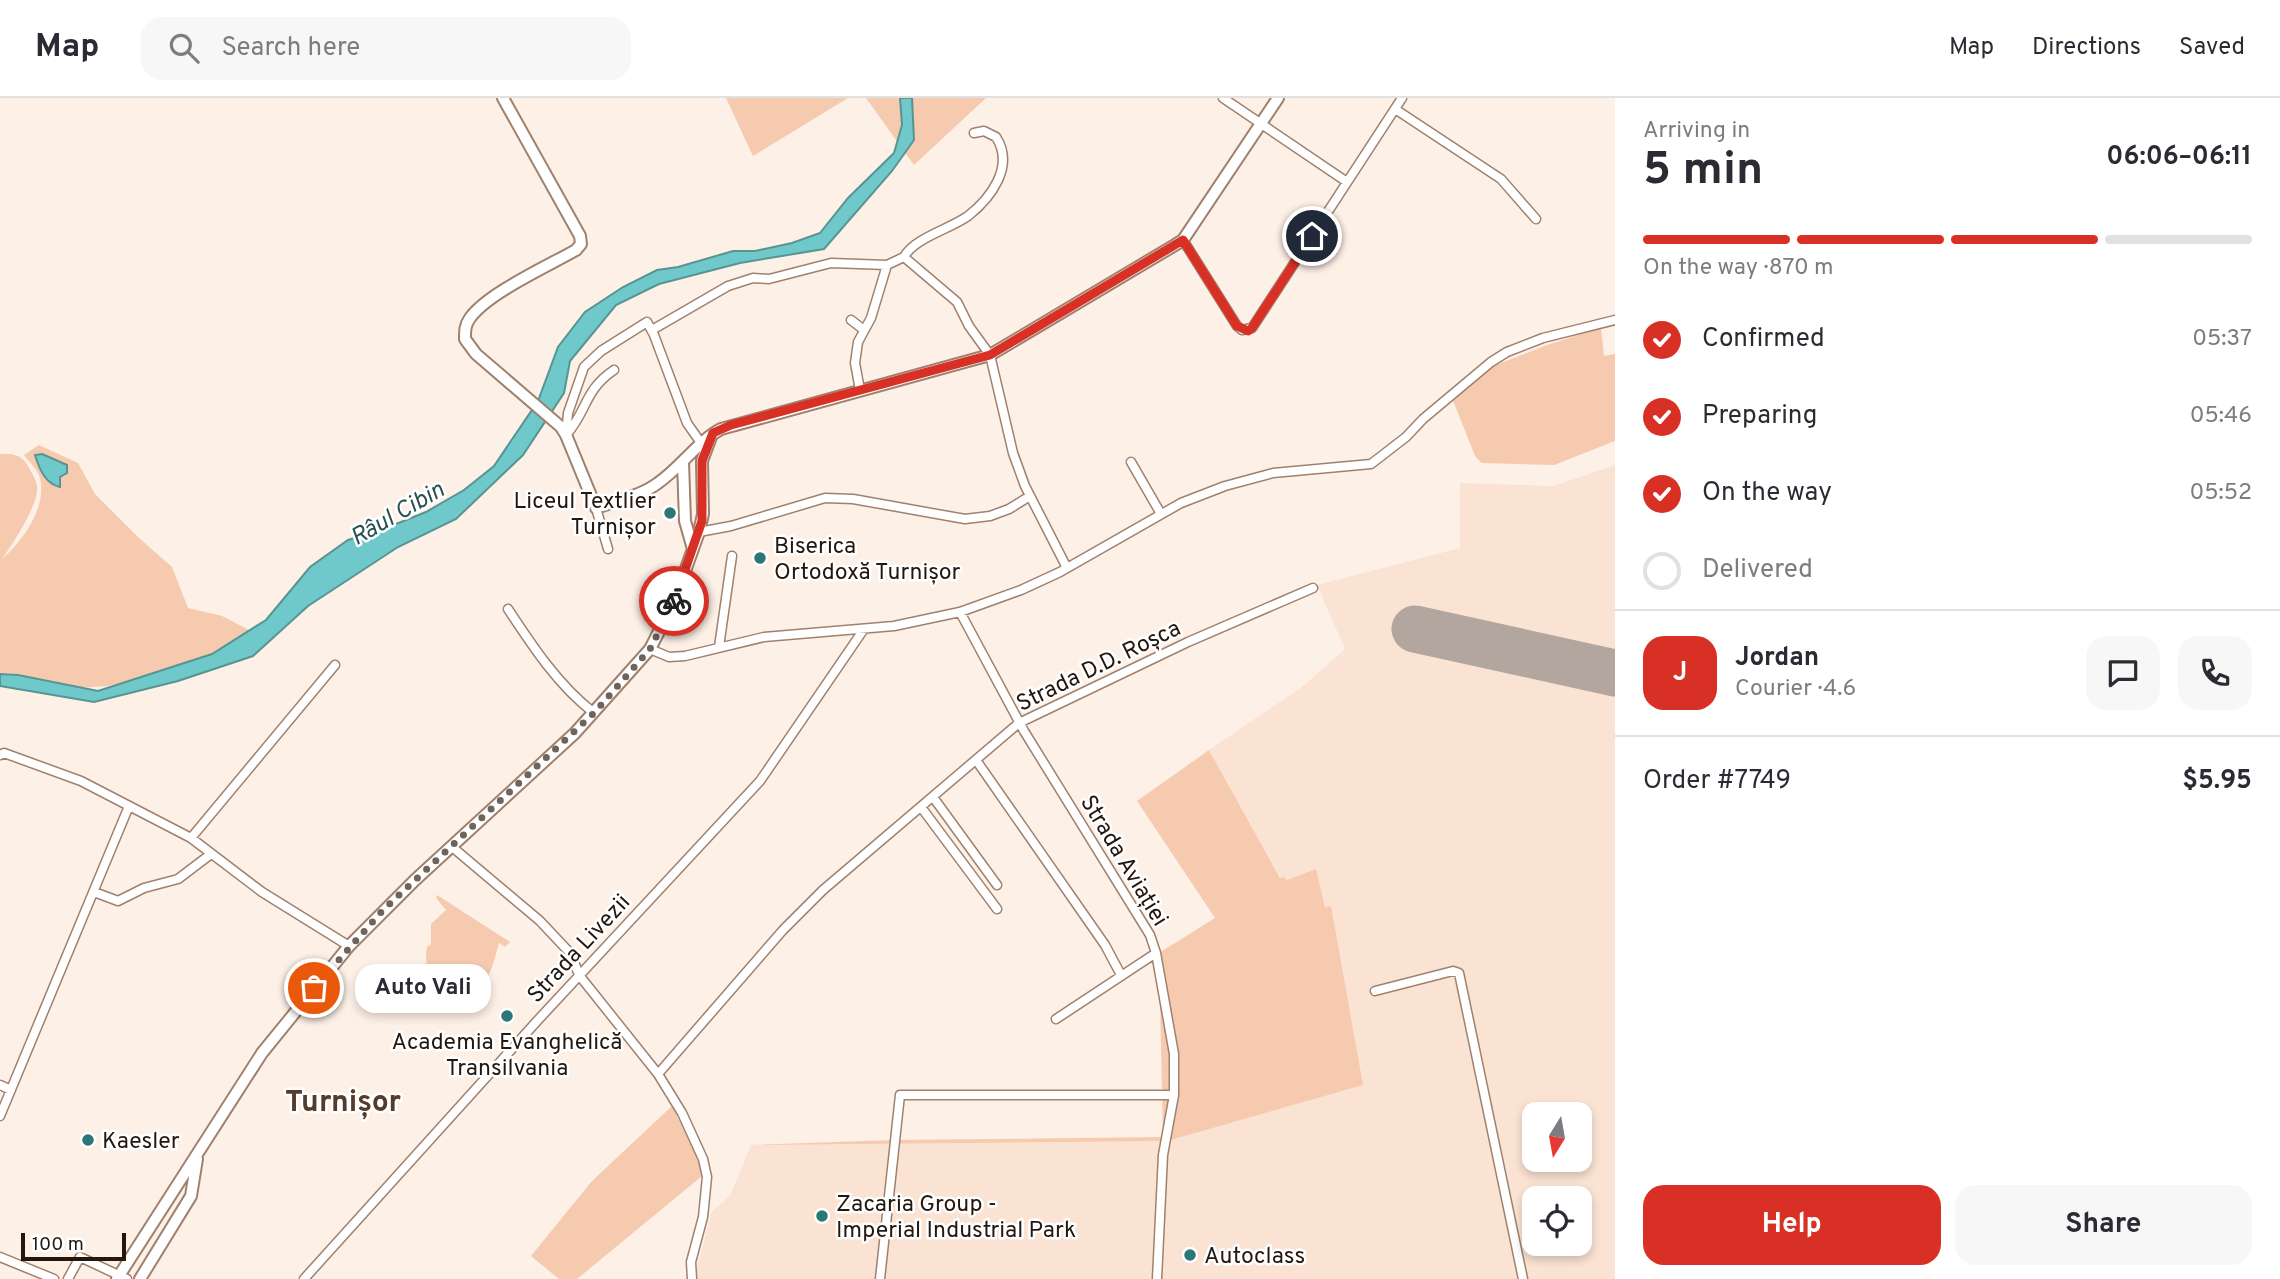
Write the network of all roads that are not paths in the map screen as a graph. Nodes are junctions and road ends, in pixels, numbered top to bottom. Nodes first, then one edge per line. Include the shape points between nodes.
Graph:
1 (503, 98) edge
2 (1223, 98) edge
3 (1278, 98) edge
4 (1402, 98) edge
5 (1395, 109) junction
6 (1261, 123) junction
7 (974, 133) dead end
8 (1347, 182) junction
9 (1536, 219) dead end
10 (1183, 240) junction
11 (904, 257) junction
12 (887, 265) junction
13 (851, 320) dead end
14 (1615, 320) edge
15 (650, 326) junction
16 (863, 330) junction
17 (990, 355) junction
18 (614, 370) dead end
19 (578, 383) junction
20 (593, 388) junction
21 (860, 390) junction
22 (713, 433) junction
23 (566, 435) junction
24 (701, 443) junction
25 (683, 462) junction
26 (1131, 462) dead end
27 (658, 484) junction
28 (684, 489) junction
29 (1030, 496) junction
30 (596, 508) junction
31 (1161, 514) junction
32 (699, 531) junction
33 (608, 549) dead end
34 (693, 549) junction
35 (732, 556) dead end
36 (1067, 568) junction
37 (1313, 588) dead end
38 (508, 609) dead end
39 (960, 612) junction
40 (864, 629) junction
41 (719, 647) junction
42 (650, 649) junction
43 (335, 665) dead end
44 (594, 713) junction
45 (1019, 723) junction
46 (0, 755) edge
47 (976, 760) junction
48 (933, 797) junction
49 (129, 806) junction
50 (921, 807) junction
51 (191, 838) junction
52 (450, 846) junction
53 (211, 854) junction
54 (997, 885) dead end
55 (94, 892) junction
56 (997, 909) dead end
57 (349, 946) junction
58 (1156, 953) junction
59 (579, 975) junction
60 (1121, 975) junction
61 (1376, 991) dead end
62 (1056, 1019) dead end
63 (658, 1074) junction
64 (0, 1085) edge
65 (11, 1090) junction
66 (1174, 1095) junction
67 (0, 1116) edge
68 (198, 1153) junction
69 (0, 1257) edge
70 (121, 1278) edge
71 (54, 1279) edge
72 (68, 1279) edge
73 (140, 1279) edge
74 (304, 1279) edge
75 (692, 1279) edge
76 (880, 1279) edge
77 (1157, 1279) edge
78 (1523, 1279) edge

1 - 23 street via 581,240 576,250 489,300 471,316 464,339
2 - 6 street
3 - 6 street
4 - 5 street
5 - 8 street
5 - 9 street via 1501,179
6 - 8 street
6 - 10 street
7 - 11 street via 992,133 1000,142 1001,174 968,216 912,246
8 - 10 street via 1248,331 1237,326
10 - 17 street
11 - 12 street
11 - 17 street via 957,302
12 - 15 street via 831,264 769,279 753,278
12 - 16 street
13 - 16 street
14 - 31 street via 1507,352 1371,464 1249,479
15 - 19 street via 589,360
15 - 24 street via 687,423
16 - 21 street via 855,363
17 - 21 street
17 - 29 street via 1013,453
18 - 20 street
19 - 20 street
19 - 23 street via 566,419
20 - 23 street
21 - 22 street
22 - 24 street
22 - 32 street via 702,461
23 - 30 street
24 - 25 street
25 - 27 street
25 - 28 street
26 - 31 street
27 - 28 street via 672,483
27 - 30 street
28 - 34 street via 685,521
29 - 32 street via 990,516 965,519 825,498
29 - 36 street
30 - 33 street
31 - 36 street
32 - 34 street
34 - 42 street
35 - 41 street
36 - 39 street
37 - 45 street, Strada D.D. Roșca
38 - 44 street via 556,676
39 - 40 street
39 - 45 street, Strada Aviației
40 - 41 street via 764,637
40 - 59 street, Strada Livezii via 760,782
41 - 42 street via 675,657
42 - 44 street
43 - 51 street
44 - 52 street
45 - 47 street, Strada D.D. Roșca
45 - 58 street, Strada Aviației via 1150,935
46 - 49 street via 56,771
47 - 48 street, Strada D.D. Roșca
47 - 60 street
48 - 50 street, Strada D.D. Roșca
48 - 54 street
49 - 51 street
49 - 55 street
50 - 56 street
50 - 63 street, Strada D.D. Roșca via 783,930
51 - 53 street
52 - 57 street
52 - 59 street via 540,921 571,954
53 - 55 street via 178,879 118,901
53 - 57 street
55 - 65 street
57 - 68 street via 262,1053
58 - 60 street
58 - 66 street, Strada Aviației via 1174,1054
59 - 63 street
59 - 74 street, Strada Livezii
60 - 62 street
61 - 78 street via 1459,973
63 - 75 street via 682,1113 707,1177
64 - 65 street
65 - 67 street
66 - 76 street via 900,1096
66 - 77 street, Strada Aviației via 1163,1155
68 - 70 street
68 - 73 street via 191,1196
69 - 71 street
70 - 72 street via 80,1257

